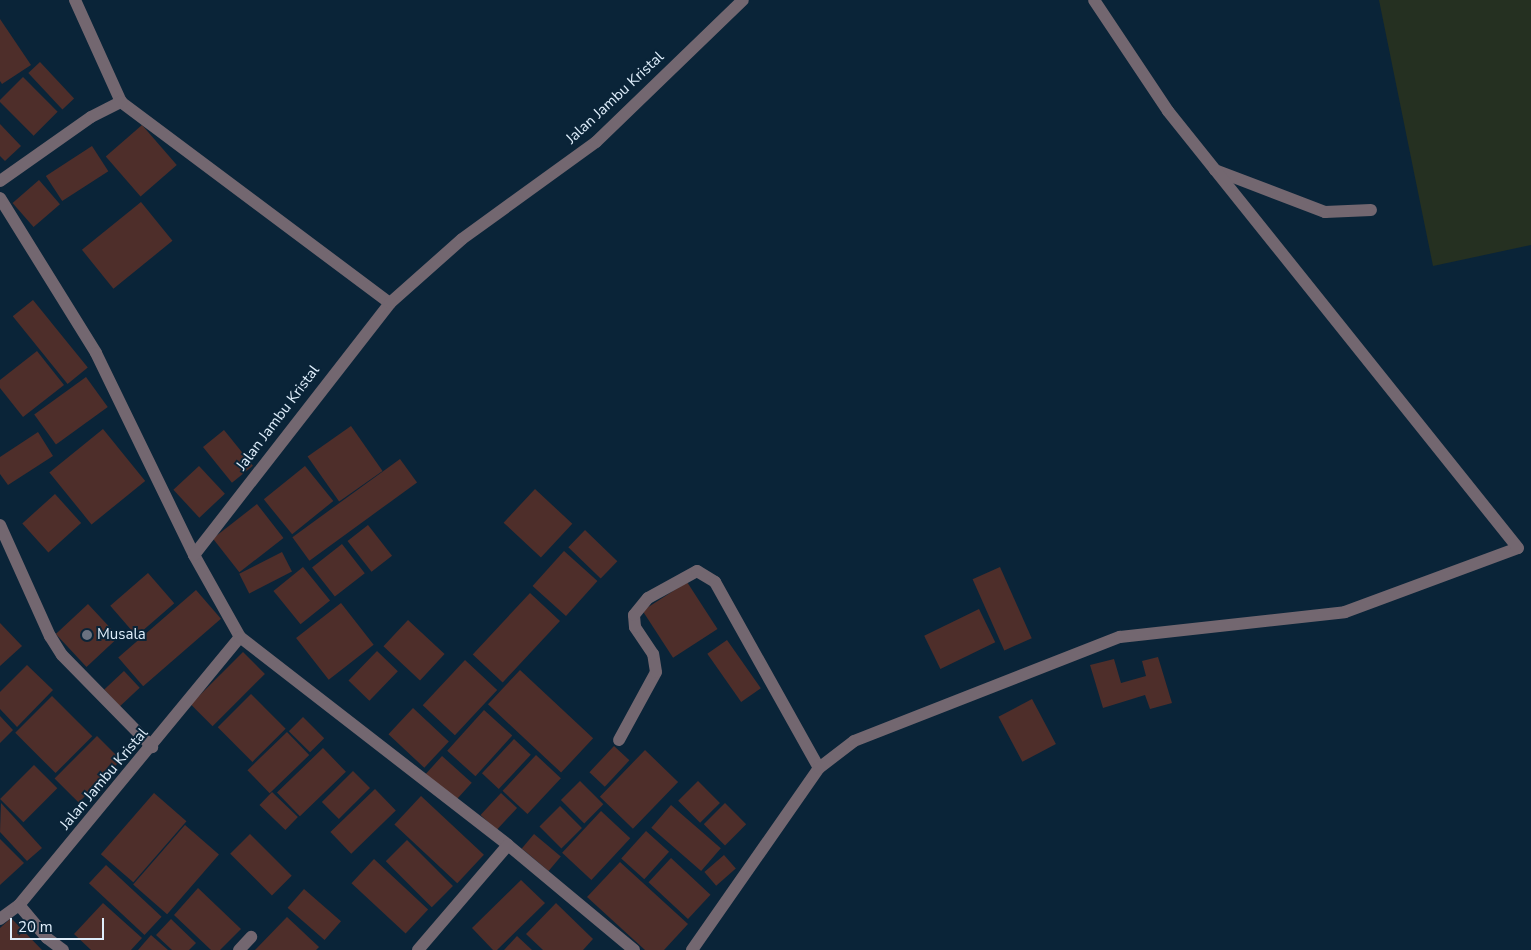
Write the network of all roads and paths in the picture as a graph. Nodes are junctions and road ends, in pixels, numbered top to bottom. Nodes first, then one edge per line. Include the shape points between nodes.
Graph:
1 (75, 0) edge
2 (742, 0) edge
3 (1094, 0) edge
4 (121, 102) junction
5 (1215, 170) junction
6 (0, 181) edge
7 (0, 198) edge
8 (1371, 210) dead end
9 (390, 303) junction
10 (0, 525) edge
11 (194, 555) junction
12 (240, 637) junction
13 (619, 740) dead end
14 (152, 747) junction
15 (819, 768) junction
16 (508, 845) junction
17 (19, 905) junction
18 (0, 919) edge
19 (251, 937) dead end
20 (63, 950) edge
21 (239, 950) edge
22 (418, 950) edge
23 (634, 950) edge
24 (692, 950) edge

1 - 4 street
2 - 9 street, Jalan Jambu Kristal via 596,142 462,239
3 - 5 street via 1168,111
4 - 6 street via 91,117
4 - 9 street
5 - 8 street via 1325,212
5 - 15 street via 1518,548 1344,612 1120,637 854,741
7 - 11 street via 96,353
9 - 11 street, Jalan Jambu Kristal
10 - 14 street via 50,636 62,655
11 - 12 street
12 - 14 street, Jalan Jambu Kristal
12 - 16 street
13 - 15 street via 656,672 653,654 635,627 634,615 648,598 697,571 715,582
14 - 17 street, Jalan Jambu Kristal
15 - 24 street
16 - 22 street
16 - 23 street
17 - 18 street, Jalan Jambu Kristal
17 - 20 street via 47,938
19 - 21 street

